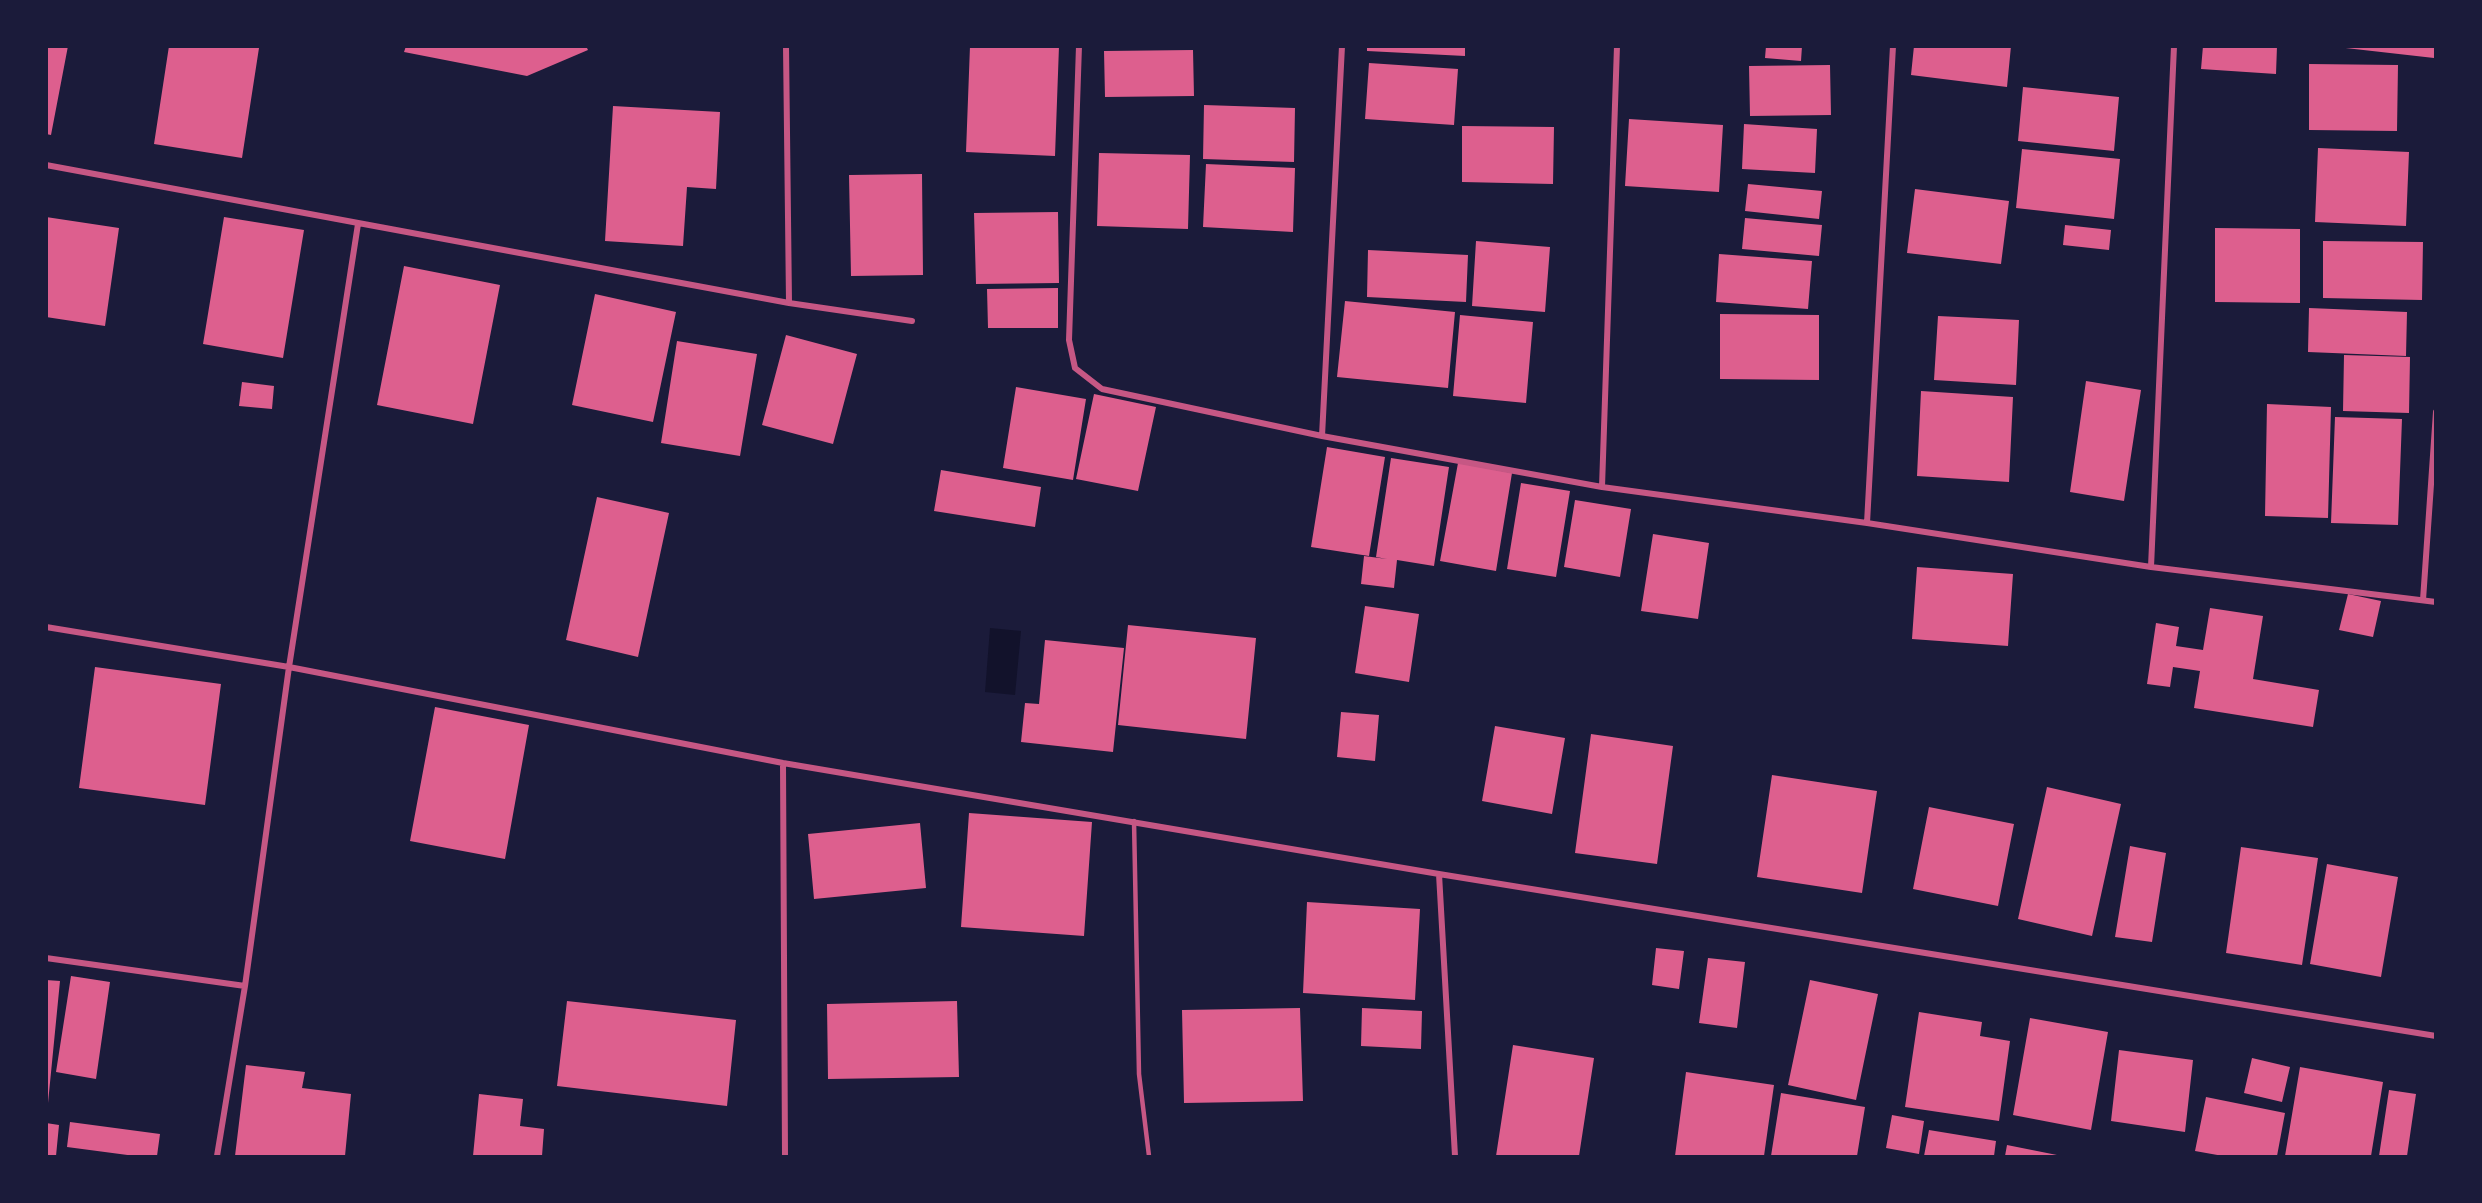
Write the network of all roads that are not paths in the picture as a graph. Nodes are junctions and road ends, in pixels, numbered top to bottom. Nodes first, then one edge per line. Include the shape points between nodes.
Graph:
1 (786, 46) edge
2 (1079, 46) edge
3 (1342, 46) edge
4 (1617, 46) edge
5 (1893, 46) edge
6 (2174, 46) edge
7 (46, 165) edge
8 (358, 224) junction
9 (789, 303) junction
10 (912, 321) dead end
11 (2436, 412) edge
12 (1322, 436) junction
13 (1602, 487) junction
14 (1867, 523) junction
15 (2151, 567) junction
16 (2423, 600) junction
17 (2436, 602) edge
18 (46, 627) edge
19 (289, 667) junction
20 (783, 763) junction
21 (1134, 821) junction
22 (1438, 874) junction
23 (46, 958) edge
24 (245, 986) junction
25 (2436, 1036) edge
26 (217, 1156) edge
27 (785, 1156) edge
28 (1149, 1156) edge
29 (1455, 1156) edge

1 - 9 street
2 - 12 street via 1069,340 1075,368 1102,389
3 - 12 street
4 - 13 street
5 - 14 street
6 - 15 street
7 - 8 street
8 - 9 street
8 - 19 street
9 - 10 street
11 - 16 street
12 - 13 street
13 - 14 street
14 - 15 street
15 - 16 street
16 - 17 street
18 - 19 street
19 - 20 street
19 - 24 street
20 - 21 street
20 - 27 street
21 - 22 street
21 - 28 lane via 1138,1042
22 - 25 street
22 - 29 street
23 - 24 street
24 - 26 street

